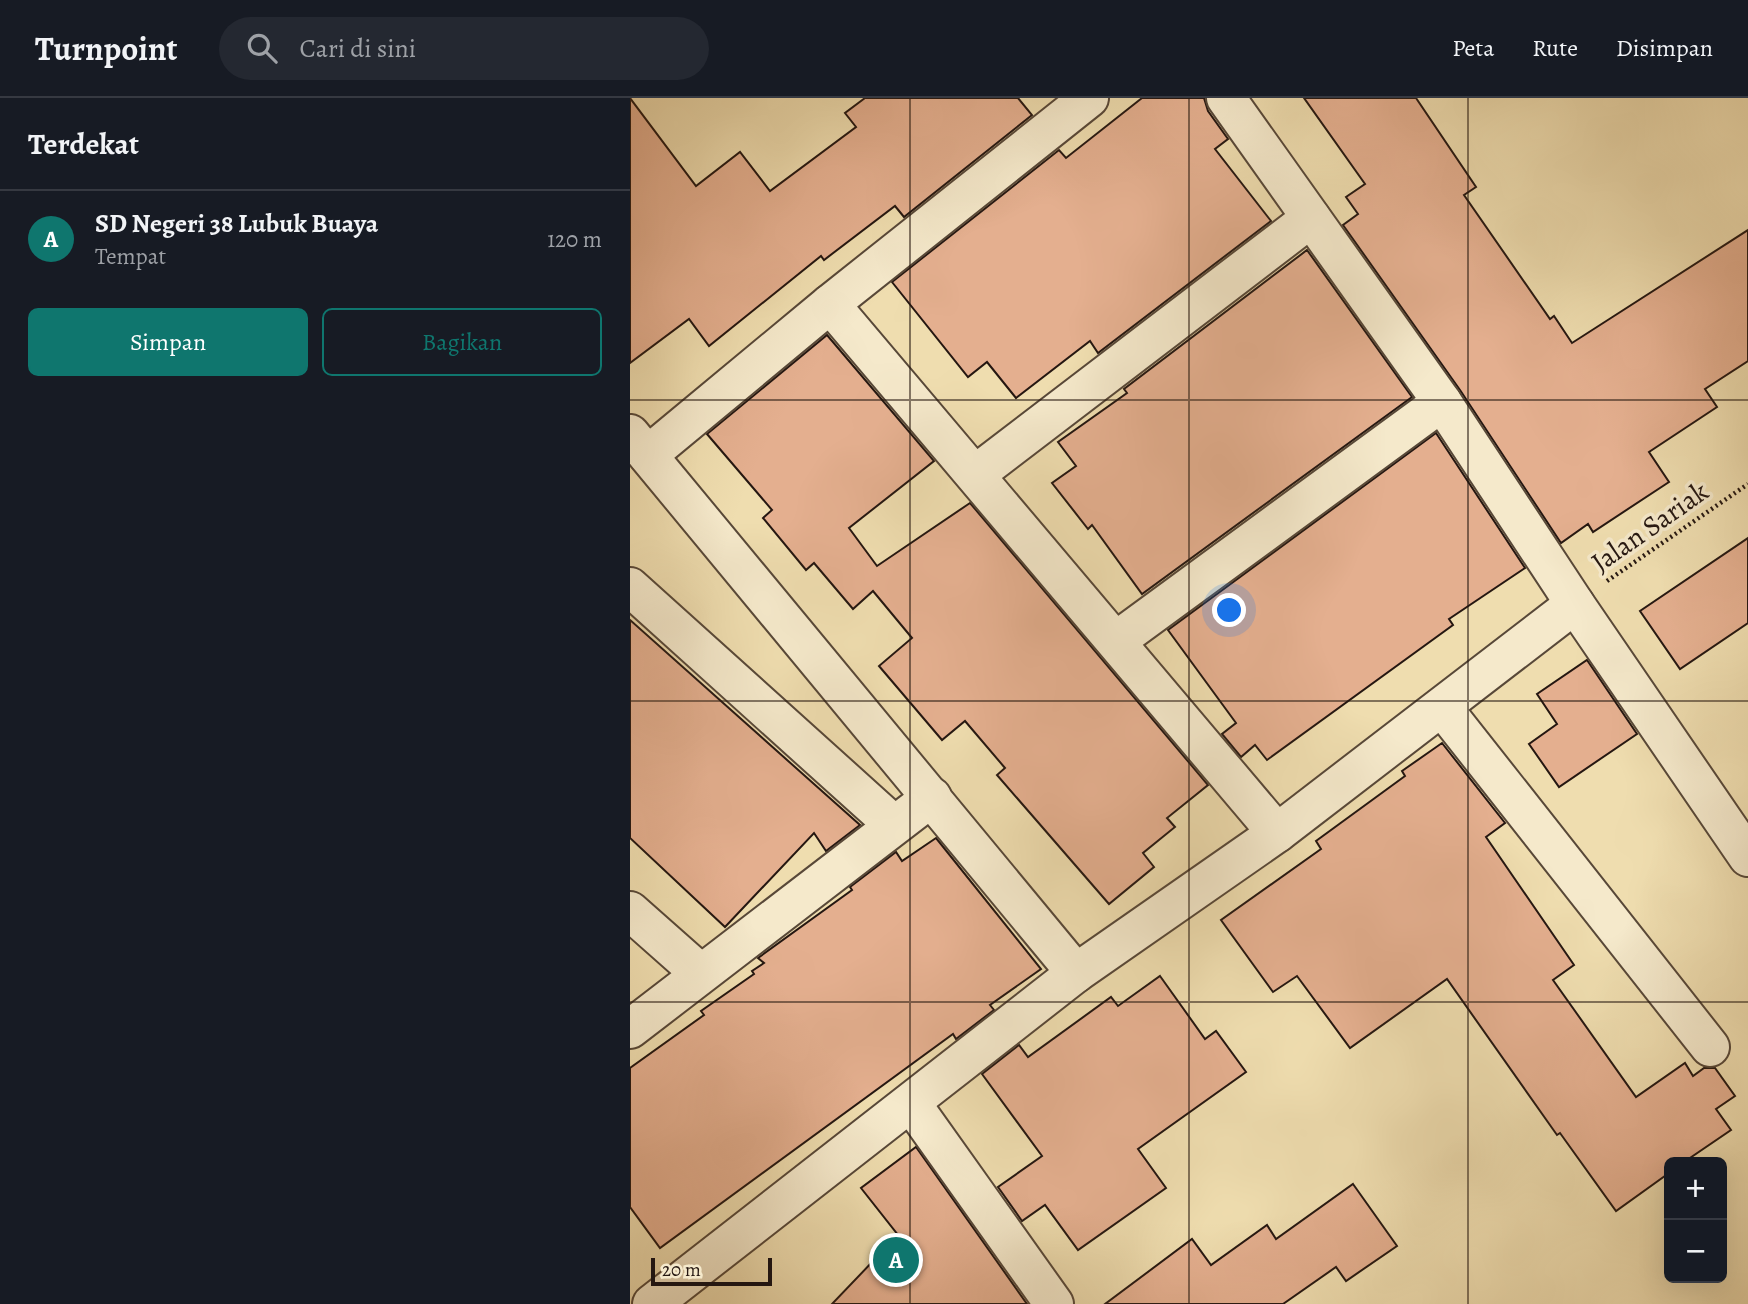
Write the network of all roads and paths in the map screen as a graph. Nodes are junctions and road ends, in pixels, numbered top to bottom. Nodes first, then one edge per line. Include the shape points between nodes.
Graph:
1 (1088, 98) edge
2 (1226, 98) edge
3 (1311, 218) junction
4 (830, 304) junction
5 (1442, 402) junction
6 (639, 445) edge
7 (976, 474) junction
8 (1748, 484) edge
9 (630, 587) edge
10 (1575, 604) junction
11 (1116, 641) junction
12 (1442, 707) junction
13 (932, 797) junction
14 (894, 825) junction
15 (1277, 833) junction
16 (1748, 857) edge
17 (630, 911) edge
18 (1076, 973) junction
19 (700, 974) junction
20 (630, 1029) edge
21 (1710, 1047) dead end
22 (911, 1103) junction
23 (652, 1304) edge
24 (1054, 1304) edge

1 - 4 street
2 - 3 street
3 - 5 street
3 - 7 street
4 - 6 street
4 - 7 street
5 - 10 street
5 - 11 street
6 - 13 street
7 - 11 street
8 - 10 path, Jalan Sariak
9 - 14 street
10 - 12 street
10 - 16 street
11 - 15 street
12 - 15 street
12 - 21 street
13 - 14 street
13 - 18 street
14 - 19 street
15 - 18 street
17 - 19 street
18 - 22 street
19 - 20 street
22 - 23 street
22 - 24 street

